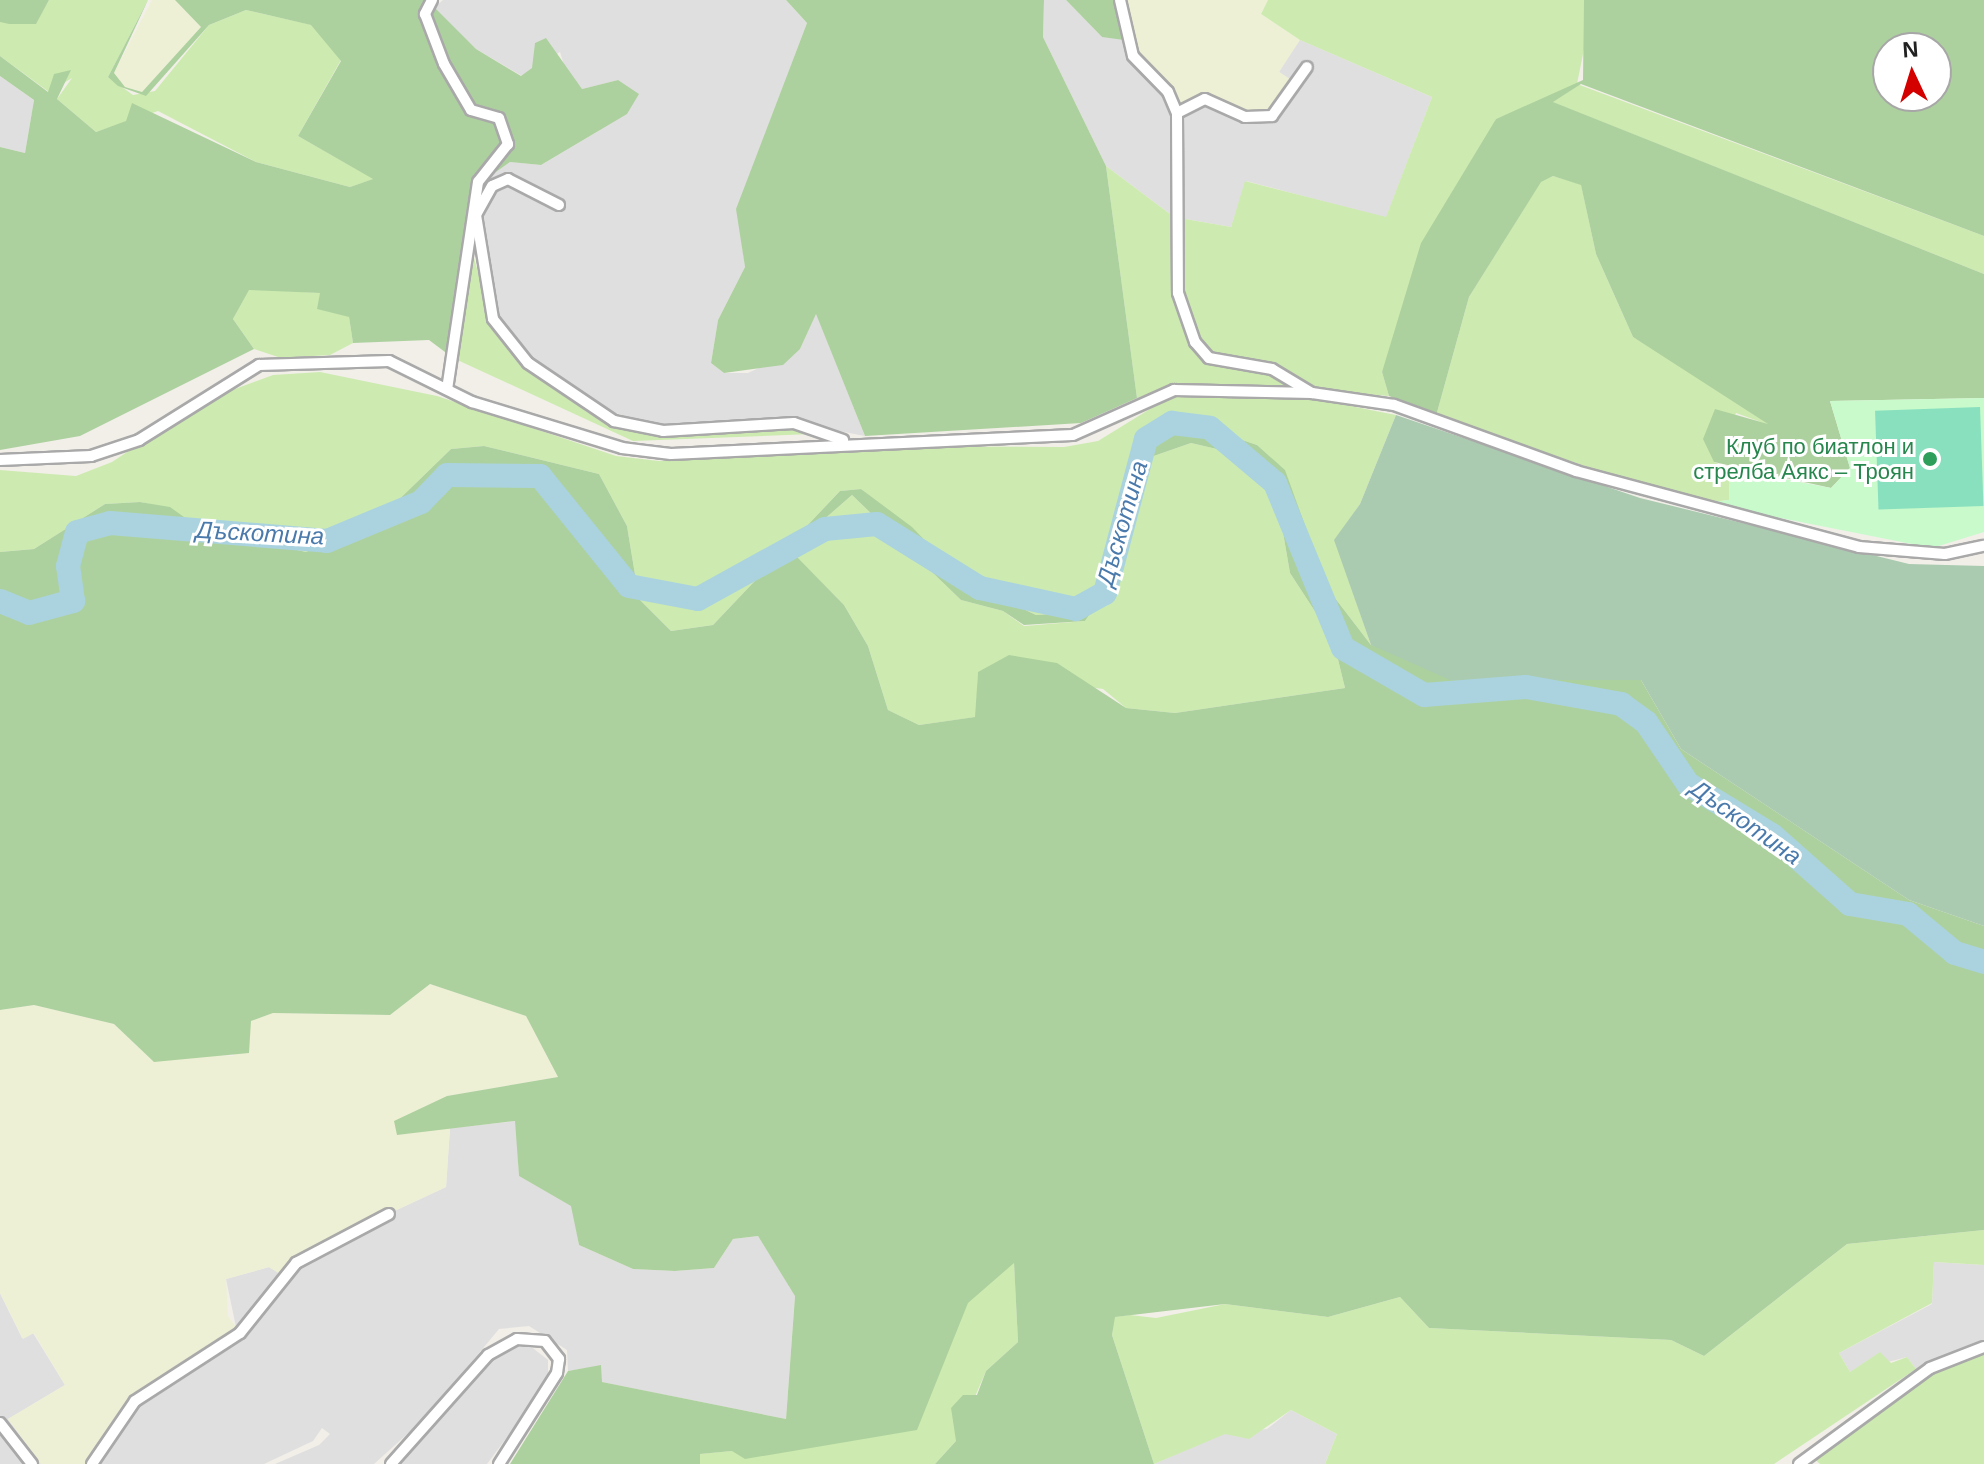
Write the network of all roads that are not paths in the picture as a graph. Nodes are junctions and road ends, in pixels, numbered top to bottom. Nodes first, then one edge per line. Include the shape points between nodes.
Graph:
1 (432, 0) edge
2 (1120, 0) edge
3 (1307, 67) dead end
4 (1177, 113) junction
5 (559, 205) dead end
6 (476, 215) junction
7 (447, 389) junction
8 (1312, 393) junction
9 (845, 441) junction
10 (0, 460) edge
11 (1984, 546) edge
12 (389, 1214) dead end
13 (1984, 1347) edge
14 (0, 1423) edge
15 (32, 1464) edge
16 (92, 1464) edge
17 (391, 1464) edge
18 (499, 1464) edge
19 (1799, 1464) edge

1 - 6 street via 425,14 444,64 471,110 499,118 508,144 478,182
2 - 4 street via 1133,56 1168,92
3 - 4 street via 1272,116 1245,117 1205,99
4 - 8 street via 1178,293 1195,342 1209,358 1272,369
5 - 6 street via 508,179 492,186
6 - 7 street
6 - 9 street via 499,332 571,398 614,421 663,431 794,423
7 - 9 street via 648,453
7 - 10 street via 389,361 259,365 139,440 91,456
8 - 9 street via 1174,390 1073,435
8 - 11 street via 1394,405 1576,471 1892,553
12 - 16 street via 296,1263 240,1333 135,1401
13 - 19 street via 1930,1368
14 - 15 street
17 - 18 street via 488,1355 517,1339 545,1341 559,1359 557,1373

